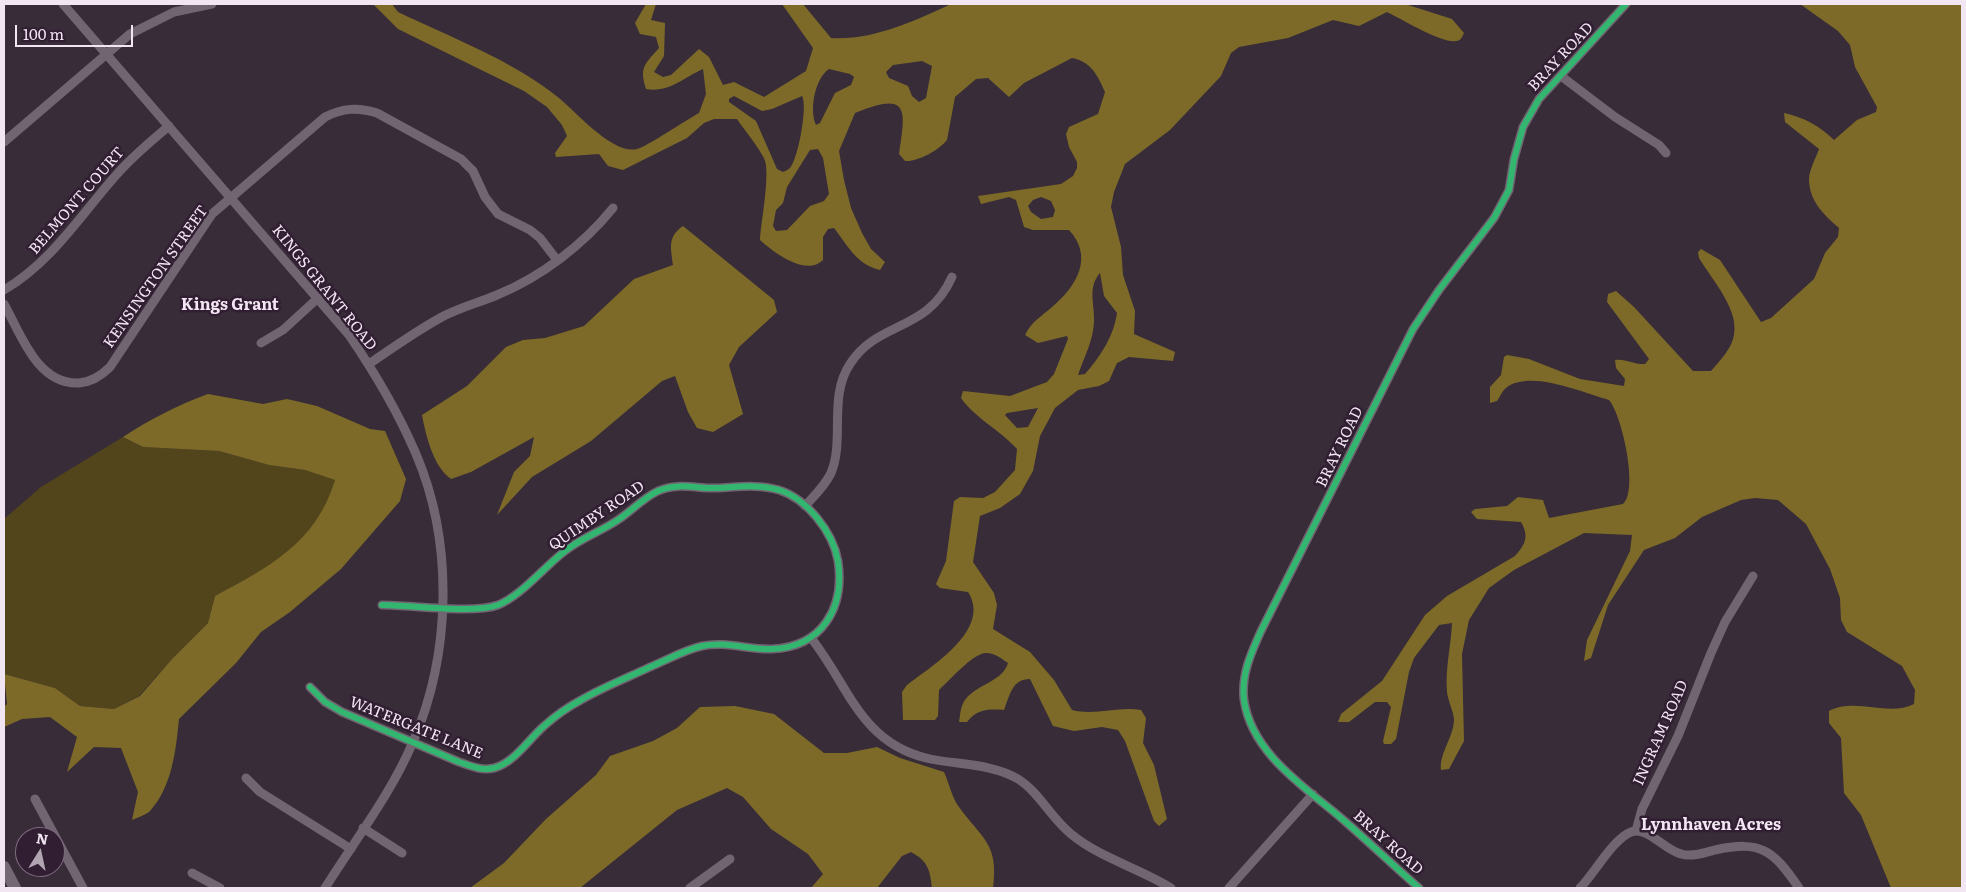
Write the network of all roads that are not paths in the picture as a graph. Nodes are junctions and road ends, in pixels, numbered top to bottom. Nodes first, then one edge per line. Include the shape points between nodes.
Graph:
1 (63, 4) edge
2 (212, 4) edge
3 (1626, 4) edge
4 (106, 54) junction
5 (1561, 76) junction
6 (169, 126) junction
7 (4, 142) edge
8 (1666, 153) dead end
9 (231, 198) junction
10 (613, 208) dead end
11 (557, 260) junction
12 (952, 277) dead end
13 (4, 290) edge
14 (318, 298) junction
15 (4, 304) edge
16 (261, 343) dead end
17 (369, 364) junction
18 (805, 506) junction
19 (1753, 576) dead end
20 (382, 605) dead end
21 (442, 606) junction
22 (812, 638) junction
23 (310, 688) dead end
24 (413, 742) junction
25 (246, 778) dead end
26 (1313, 794) junction
27 (35, 799) dead end
28 (363, 828) junction
29 (1636, 831) junction
30 (351, 849) junction
31 (402, 854) dead end
32 (730, 859) dead end
33 (4, 867) edge
34 (192, 873) dead end
35 (15, 888) edge
36 (83, 888) edge
37 (220, 888) edge
38 (326, 888) edge
39 (690, 888) edge
40 (1171, 888) edge
41 (1229, 888) edge
42 (1419, 888) edge
43 (1580, 888) edge
44 (1799, 888) edge

1 - 4 street, KINGS GRANT ROAD
2 - 4 street via 158,18 130,34
3 - 5 street, BRAY ROAD
4 - 6 street, KINGS GRANT ROAD
4 - 7 street
5 - 8 street via 1615,117 1660,145
5 - 26 street, BRAY ROAD via 1529,115 1515,154 1509,190 1494,218 1430,303 1398,356 1261,630 1248,663 1243,690 1251,723 1270,754
6 - 9 street, KINGS GRANT ROAD
6 - 13 street, BELMONT COURT via 118,172 52,252 21,280
9 - 11 street, KENSINGTON STREET via 325,117 345,109 365,109 461,158 473,171 485,197 498,214 530,230
9 - 14 street, KINGS GRANT ROAD
9 - 15 street, KENSINGTON STREET via 206,222 105,373 91,381 65,382 47,373 34,359
10 - 11 street via 598,226
11 - 17 street via 498,295 439,319
12 - 18 street via 932,308 870,342 850,363 839,394 832,471
14 - 16 street via 283,330
14 - 17 street, KINGS GRANT ROAD
17 - 21 street, KINGS GRANT ROAD via 388,396 426,484 438,535
18 - 21 street, QUIMBY ROAD via 787,493 765,487 672,487 652,495 619,520 578,541 501,604 476,608
18 - 22 street, QUIMBY ROAD via 829,536 839,572 831,615
19 - 29 street, INGRAM ROAD via 1725,622 1678,736 1642,809
20 - 21 street, QUIMBY ROAD
21 - 24 street, KINGS GRANT ROAD via 431,691
22 - 24 street, WATERGATE LANE via 797,645 771,649 716,644 688,650 576,703 544,726 506,762 492,768 477,768
22 - 40 street via 867,724 886,740 925,758 989,769 1018,780 1072,835
23 - 24 street, WATERGATE LANE via 335,708
24 - 28 street, KINGS GRANT ROAD
25 - 30 street via 260,792
26 - 41 street
26 - 42 street, BRAY ROAD
27 - 36 street
28 - 30 street, KINGS GRANT ROAD
28 - 31 street
29 - 43 street via 1621,839
29 - 44 street via 1642,831 1662,846 1682,854 1699,854 1742,845 1759,848 1771,855
30 - 38 street, KINGS GRANT ROAD
32 - 39 street
33 - 35 street
34 - 37 street

